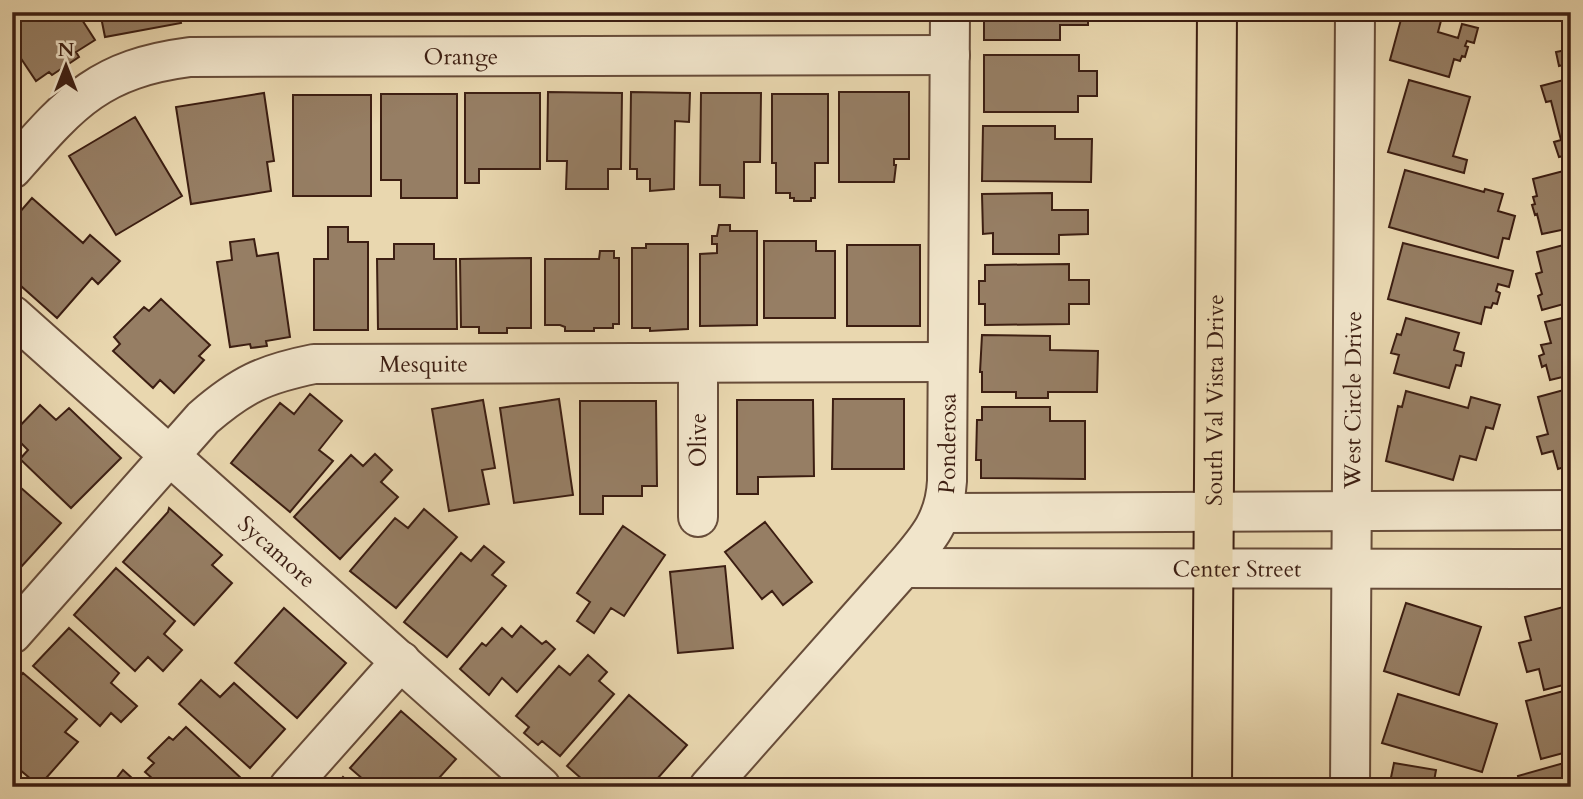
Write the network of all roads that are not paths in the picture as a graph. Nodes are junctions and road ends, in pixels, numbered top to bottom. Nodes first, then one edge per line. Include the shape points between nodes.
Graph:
1 (950, 12) edge
2 (1217, 12) edge
3 (1355, 12) edge
4 (950, 55) junction
5 (12, 169) edge
6 (12, 315) edge
7 (946, 362) junction
8 (698, 363) junction
9 (170, 456) junction
10 (1571, 510) edge
11 (1351, 511) junction
12 (943, 513) junction
13 (1045, 513) junction
14 (1214, 513) junction
15 (698, 517) dead end
16 (903, 568) junction
17 (1045, 568) junction
18 (1214, 569) junction
19 (1351, 569) junction
20 (1571, 569) edge
21 (12, 634) edge
22 (401, 662) junction
23 (289, 787) edge
24 (541, 787) edge
25 (709, 787) edge
26 (1212, 787) edge
27 (1350, 787) edge

1 - 4 lane, Ponderosa
2 - 14 main road, South Val Vista Drive
3 - 11 lane, West Circle Drive
4 - 5 lane, Orange via 190,57 133,68 106,81 57,118
4 - 7 lane, Ponderosa
6 - 9 lane, Sycamore
7 - 8 lane, Mesquite
7 - 12 lane, Ponderosa
8 - 9 lane, Mesquite via 314,364 254,380 228,396
8 - 15 lane, Olive
9 - 21 lane, Mesquite
9 - 22 lane, Sycamore
10 - 11 lane
11 - 14 lane
11 - 19 lane, West Circle Drive
12 - 13 lane
12 - 16 lane, Ponderosa
13 - 14 lane
13 - 17 lane
14 - 18 main road, South Val Vista Drive
16 - 17 lane, Center Street
16 - 25 lane, Ponderosa
17 - 18 lane, Center Street
18 - 19 lane, Center Street
18 - 26 main road, South Val Vista Drive
19 - 20 lane, Center Street
19 - 27 lane, West Circle Drive
22 - 23 lane
22 - 24 lane, Sycamore

